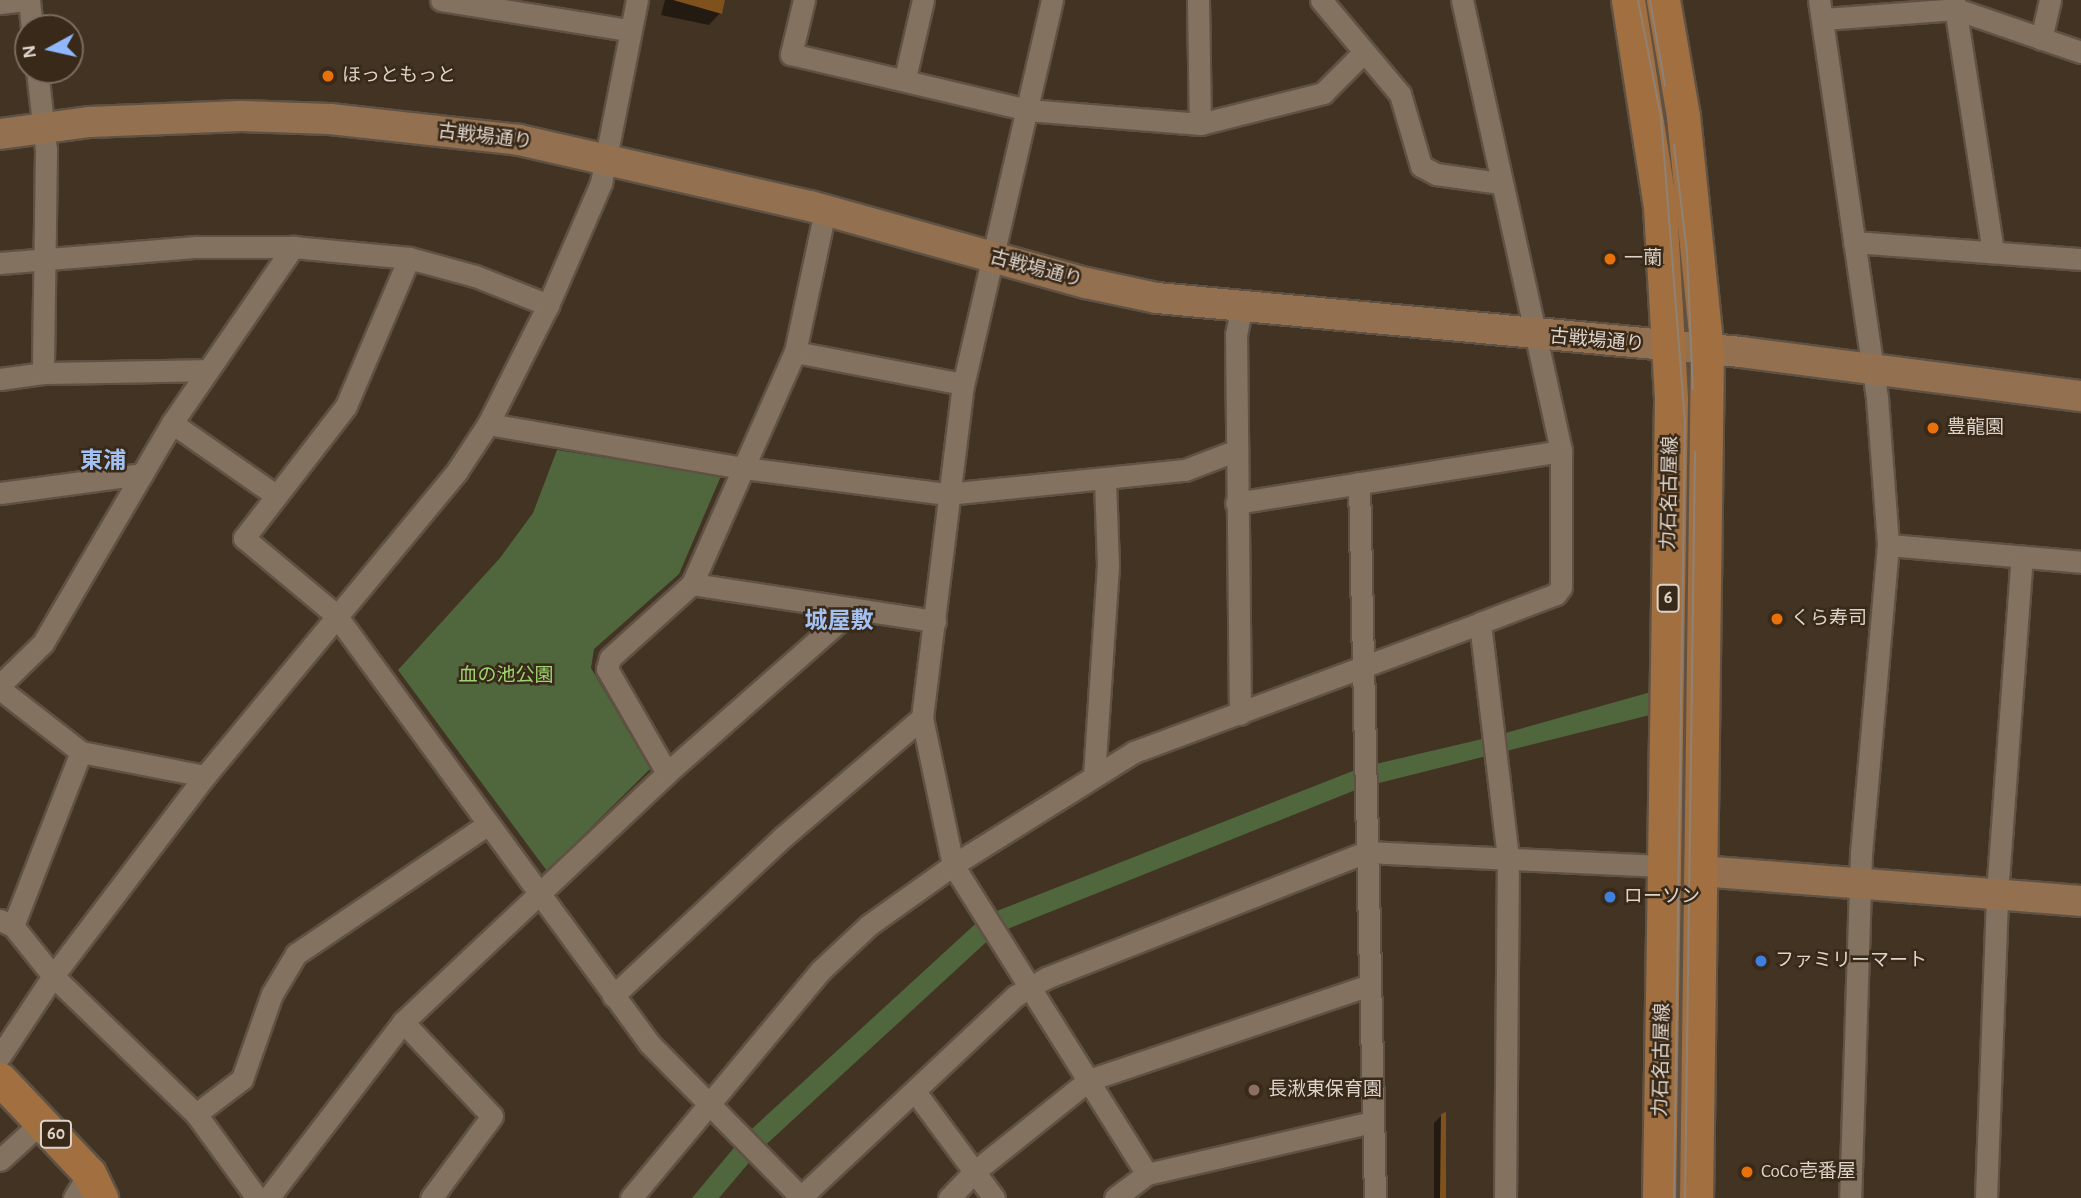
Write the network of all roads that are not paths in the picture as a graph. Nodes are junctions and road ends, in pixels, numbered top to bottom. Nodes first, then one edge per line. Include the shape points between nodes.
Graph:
1 (27, 0) edge
2 (441, 0) edge
3 (637, 0) edge
4 (804, 0) edge
5 (923, 0) edge
6 (1052, 0) edge
7 (1198, 0) edge
8 (1321, 0) edge
9 (1462, 0) edge
10 (1628, 0) edge
11 (1664, 0) edge
12 (2050, 0) edge
13 (0, 3) edge
14 (1955, 5) edge
15 (510, 6) edge
16 (1821, 10) edge
17 (628, 30) junction
18 (2041, 39) junction
19 (2081, 52) edge
20 (1362, 54) junction
21 (905, 78) junction
22 (39, 84) edge
23 (1027, 110) junction
24 (1200, 124) junction
25 (45, 128) junction
26 (0, 134) edge
27 (607, 157) junction
28 (1500, 183) junction
29 (825, 211) junction
30 (1854, 242) junction
31 (293, 247) junction
32 (1993, 252) junction
33 (44, 257) junction
34 (409, 258) junction
35 (995, 258) junction
36 (2081, 259) edge
37 (0, 263) edge
38 (548, 305) junction
39 (1241, 309) junction
40 (1538, 335) junction
41 (1669, 347) junction
42 (1707, 351) junction
43 (795, 352) junction
44 (207, 370) junction
45 (1873, 372) junction
46 (43, 373) junction
47 (0, 379) edge
48 (963, 384) junction
49 (2081, 396) edge
50 (172, 423) junction
51 (488, 424) junction
52 (1237, 450) junction
53 (1561, 451) junction
54 (744, 468) junction
55 (142, 474) junction
56 (1105, 478) junction
57 (1359, 484) junction
58 (0, 493) edge
59 (274, 494) junction
60 (947, 494) junction
61 (1236, 503) junction
62 (1888, 544) junction
63 (2022, 557) junction
64 (2081, 562) edge
65 (692, 584) junction
66 (853, 609) junction
67 (335, 614) junction
68 (935, 621) junction
69 (1480, 623) junction
70 (1360, 667) junction
71 (0, 687) edge
72 (1240, 713) junction
73 (922, 718) junction
74 (80, 752) junction
75 (667, 774) junction
76 (205, 776) junction
77 (1094, 776) junction
78 (488, 824) junction
79 (1366, 852) junction
80 (1508, 858) junction
81 (953, 865) junction
82 (1667, 866) junction
83 (1700, 871) junction
84 (1859, 886) junction
85 (540, 893) junction
86 (1997, 894) junction
87 (2081, 901) edge
88 (6, 923) edge
89 (53, 976) junction
90 (1368, 985) junction
91 (1030, 987) junction
92 (613, 996) junction
93 (403, 1022) junction
94 (0, 1056) edge
95 (0, 1079) edge
96 (1089, 1080) junction
97 (916, 1093) junction
98 (707, 1105) junction
99 (196, 1114) junction
100 (44, 1120) junction
101 (1373, 1122) junction
102 (0, 1160) edge
103 (974, 1172) junction
104 (1147, 1174) junction
105 (88, 1190) edge
106 (257, 1198) edge
107 (268, 1198) edge
108 (431, 1198) edge
109 (631, 1198) edge
110 (801, 1198) edge
111 (948, 1198) edge
112 (995, 1198) edge
113 (1115, 1198) edge
114 (1375, 1198) edge
115 (1505, 1198) edge
116 (1659, 1198) edge
117 (1696, 1198) edge
118 (1850, 1198) edge
119 (1986, 1198) edge

1 - 13 street
2 - 15 street
3 - 17 street
4 - 21 street via 791,54
5 - 21 street
6 - 23 street
7 - 24 street
8 - 20 street
9 - 28 street
10 - 41 main road, 力石名古屋線 / 6 via 1651,126
11 - 42 main road, 力石名古屋線 / 6 via 1683,116
12 - 18 street
14 - 16 street
14 - 18 street
14 - 32 street
15 - 17 street
16 - 30 street
17 - 27 street
18 - 19 street
20 - 24 street via 1323,93
20 - 28 street via 1400,94 1421,166 1429,173
21 - 23 street
22 - 25 street
23 - 24 street
23 - 35 street
25 - 26 street, 古戦場通り
25 - 27 street, 古戦場通り via 241,116 330,119 519,140
25 - 33 street
27 - 29 street, 古戦場通り
27 - 38 street via 601,183
28 - 40 street via 1528,311
29 - 35 street, 古戦場通り
29 - 43 street
30 - 32 street
30 - 45 street
31 - 33 street via 196,247
31 - 34 street
31 - 44 street
32 - 36 street
33 - 37 street
33 - 46 street
34 - 38 street via 475,276
34 - 59 street via 346,406
35 - 39 street, 古戦場通り via 1157,298
35 - 48 street
38 - 51 street
39 - 40 street, 古戦場通り
39 - 52 street via 1236,335
40 - 41 street, 古戦場通り
40 - 53 street via 1541,372
41 - 42 street, 古戦場通り
41 - 82 main road, 力石名古屋線 / 6
42 - 45 street, 古戦場通り
42 - 83 main road, 力石名古屋線 / 6
43 - 48 street
43 - 54 street
44 - 46 street
44 - 50 street
45 - 49 street, 古戦場通り
45 - 62 street
46 - 47 street
48 - 60 street
50 - 55 street
50 - 59 street
51 - 54 street
51 - 67 street via 457,471
52 - 56 street via 1185,470
52 - 61 street
53 - 57 street
53 - 69 street via 1561,587 1556,594
54 - 60 street
54 - 65 street
55 - 58 street
55 - 71 street via 43,643
56 - 60 street
56 - 77 street via 1108,566
57 - 61 street
57 - 70 street
59 - 67 street via 244,538
60 - 68 street
61 - 72 street
62 - 63 street
62 - 84 street
63 - 64 street
63 - 86 street
65 - 66 street
65 - 75 street via 610,658 607,668
66 - 68 street
66 - 75 street
67 - 76 street
67 - 78 street
68 - 73 street
69 - 70 street
69 - 80 street
70 - 72 street
70 - 79 street
71 - 74 street
72 - 77 street via 1134,752
73 - 81 street
73 - 92 street via 783,837
74 - 76 street
74 - 88 street
75 - 85 street
76 - 89 street
77 - 81 street
78 - 85 street
78 - 99 street via 296,954 272,994 242,1079
79 - 80 street
79 - 90 street
79 - 91 street
80 - 82 street
80 - 115 street
81 - 91 street
81 - 98 street via 869,925 820,971
82 - 116 main road, 力石名古屋線 / 6
83 - 84 street
83 - 117 main road, 力石名古屋線 / 6
84 - 86 street
84 - 118 street
85 - 92 street
85 - 93 street
86 - 87 street
86 - 119 street
88 - 89 street
89 - 94 street
89 - 99 street
90 - 96 street
90 - 101 street
91 - 96 street
91 - 97 street via 1015,996
92 - 98 street
93 - 107 street
93 - 108 street via 492,1116
95 - 100 main road, 60
96 - 103 street
96 - 104 street
97 - 103 street
97 - 110 street
98 - 109 street
98 - 110 street
99 - 106 street
100 - 102 street
100 - 105 main road, 60
101 - 104 street
101 - 114 street
103 - 111 street
103 - 112 street
104 - 113 street

